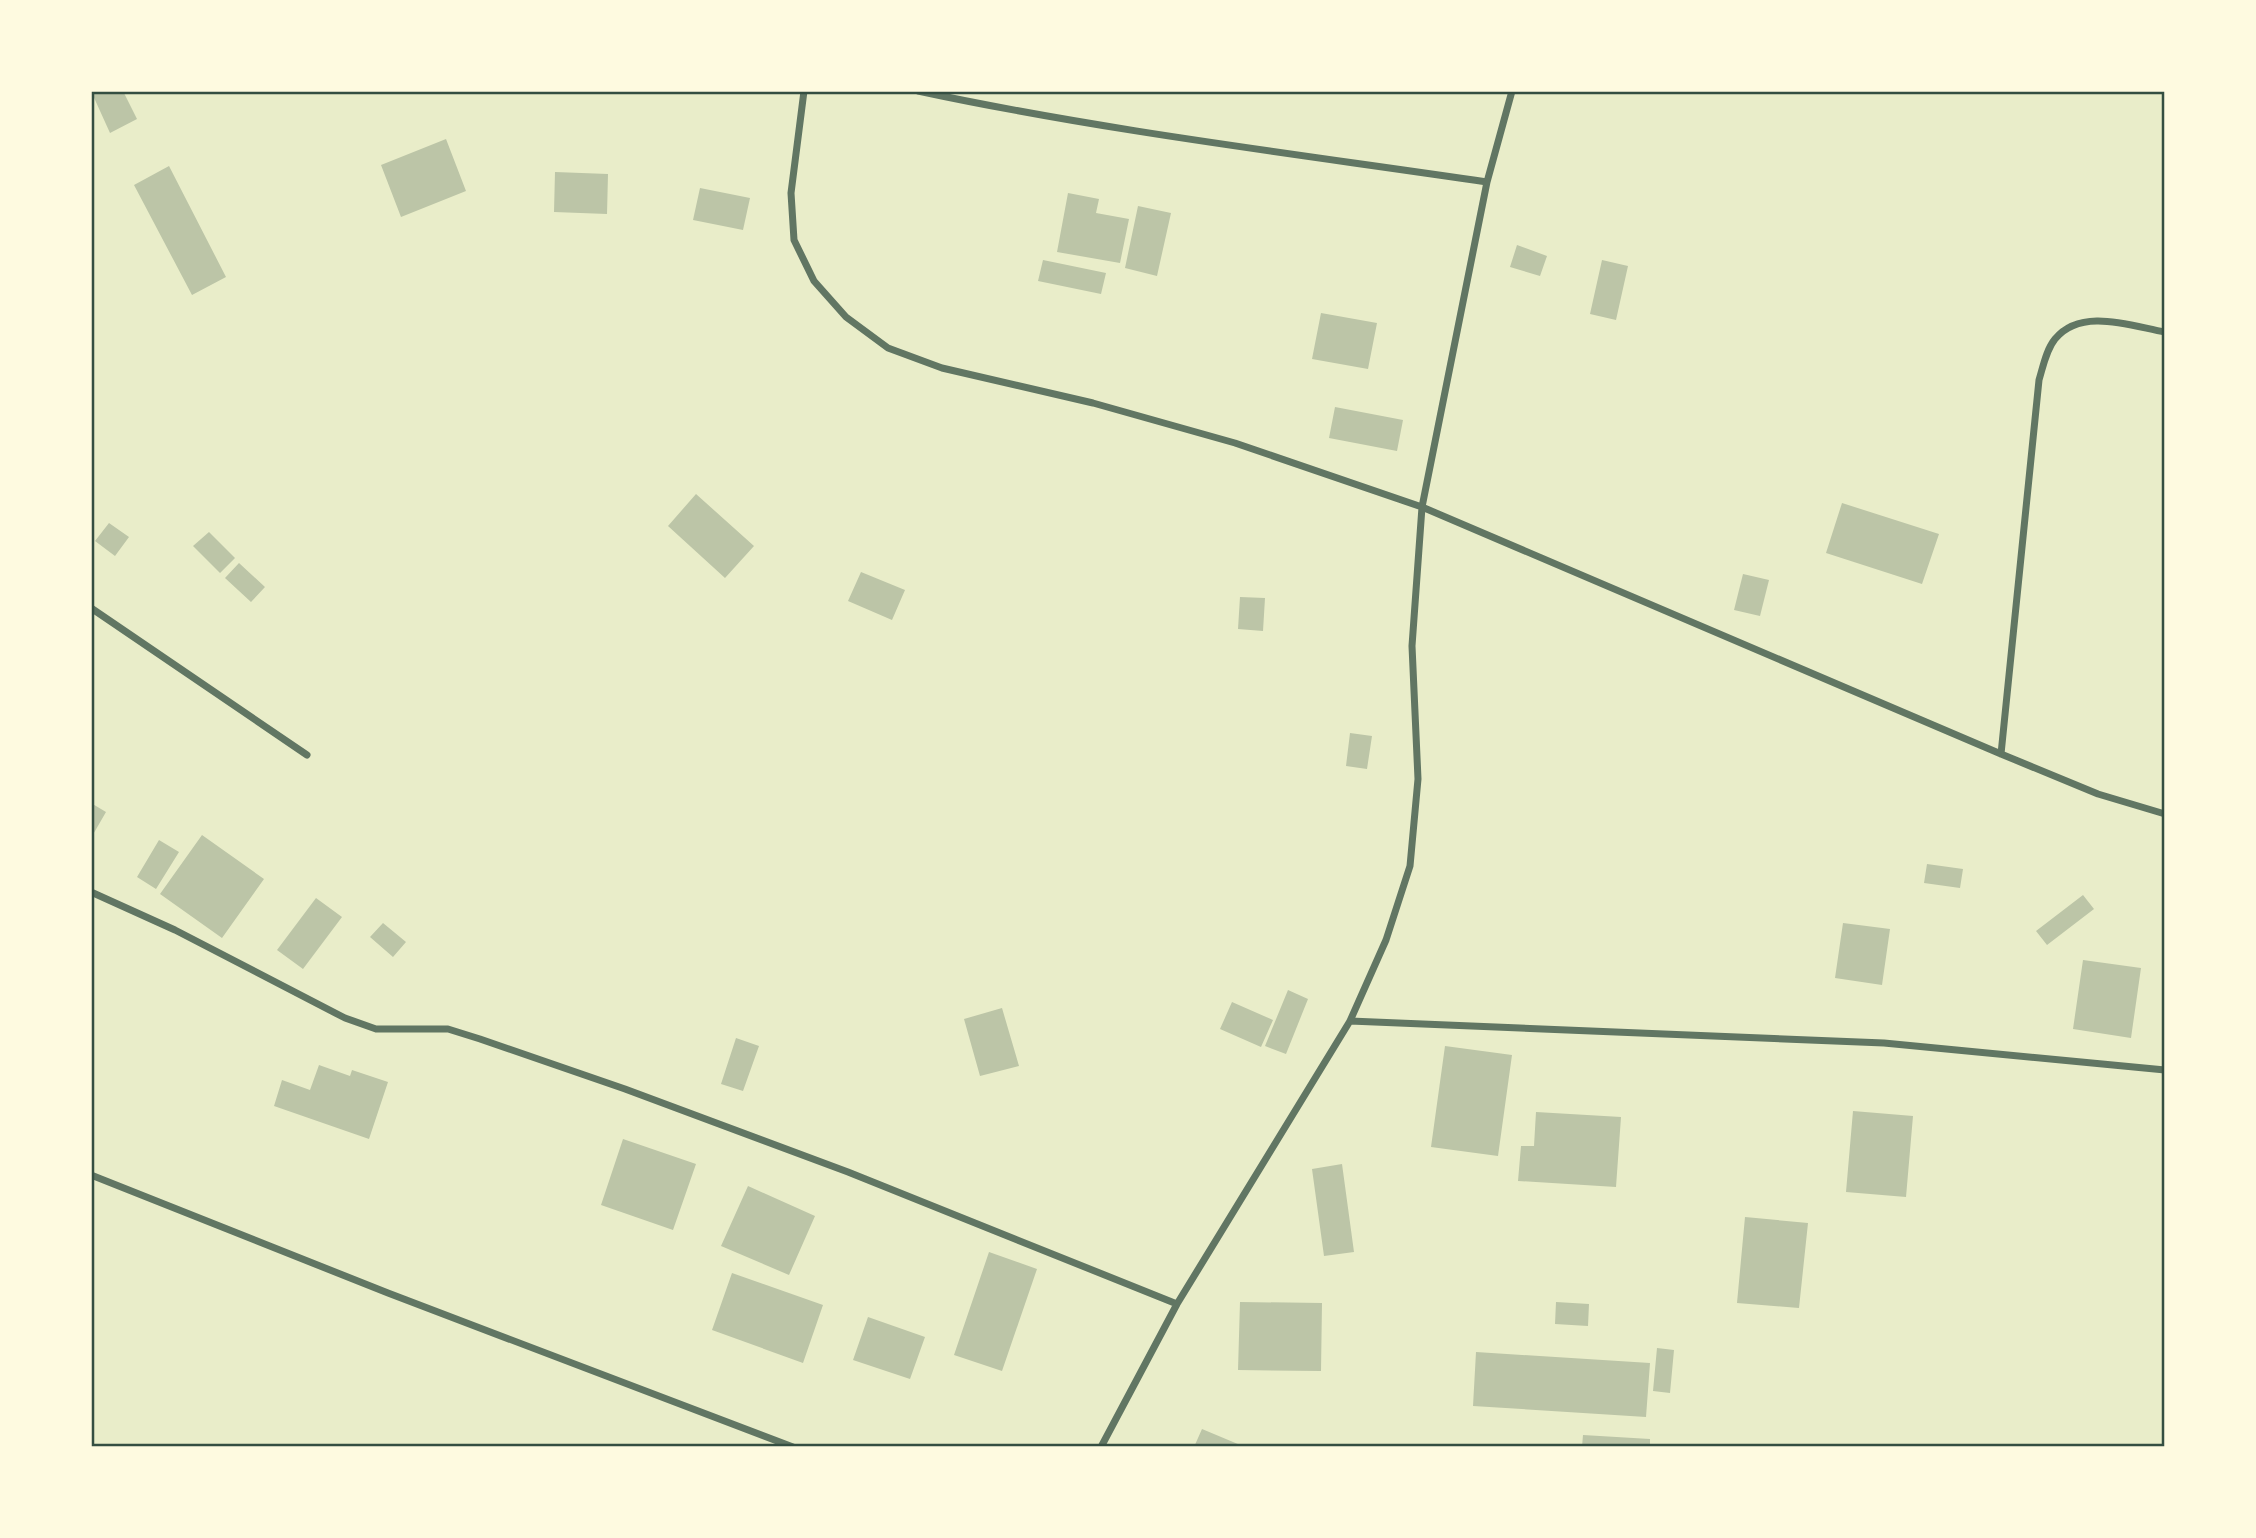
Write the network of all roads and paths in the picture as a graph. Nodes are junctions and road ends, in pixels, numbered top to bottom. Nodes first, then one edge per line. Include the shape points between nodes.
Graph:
1 (803, 91) edge
2 (918, 91) edge
3 (1512, 91) edge
4 (1487, 182) junction
5 (2165, 332) edge
6 (1422, 507) junction
7 (91, 608) edge
8 (2001, 754) junction
9 (307, 755) dead end
10 (2165, 814) edge
11 (91, 892) edge
12 (1350, 1021) junction
13 (2165, 1070) edge
14 (91, 1175) edge
15 (1177, 1304) junction
16 (793, 1447) edge
17 (1101, 1447) edge

1 - 6 street via 791,192 794,240 814,281 846,317 888,348 942,368 1093,403 1235,443
2 - 4 street
3 - 4 street
4 - 6 street
5 - 8 street via 2098,320 2076,324 2055,339 2045,358 2039,380
6 - 8 street
6 - 12 street via 1412,646 1418,779 1410,866 1386,940
7 - 9 street
8 - 10 street via 2098,794
11 - 15 street via 345,1018 376,1029 448,1029 480,1039 848,1172
12 - 13 street via 1884,1043
12 - 15 street
14 - 16 street
15 - 17 street

